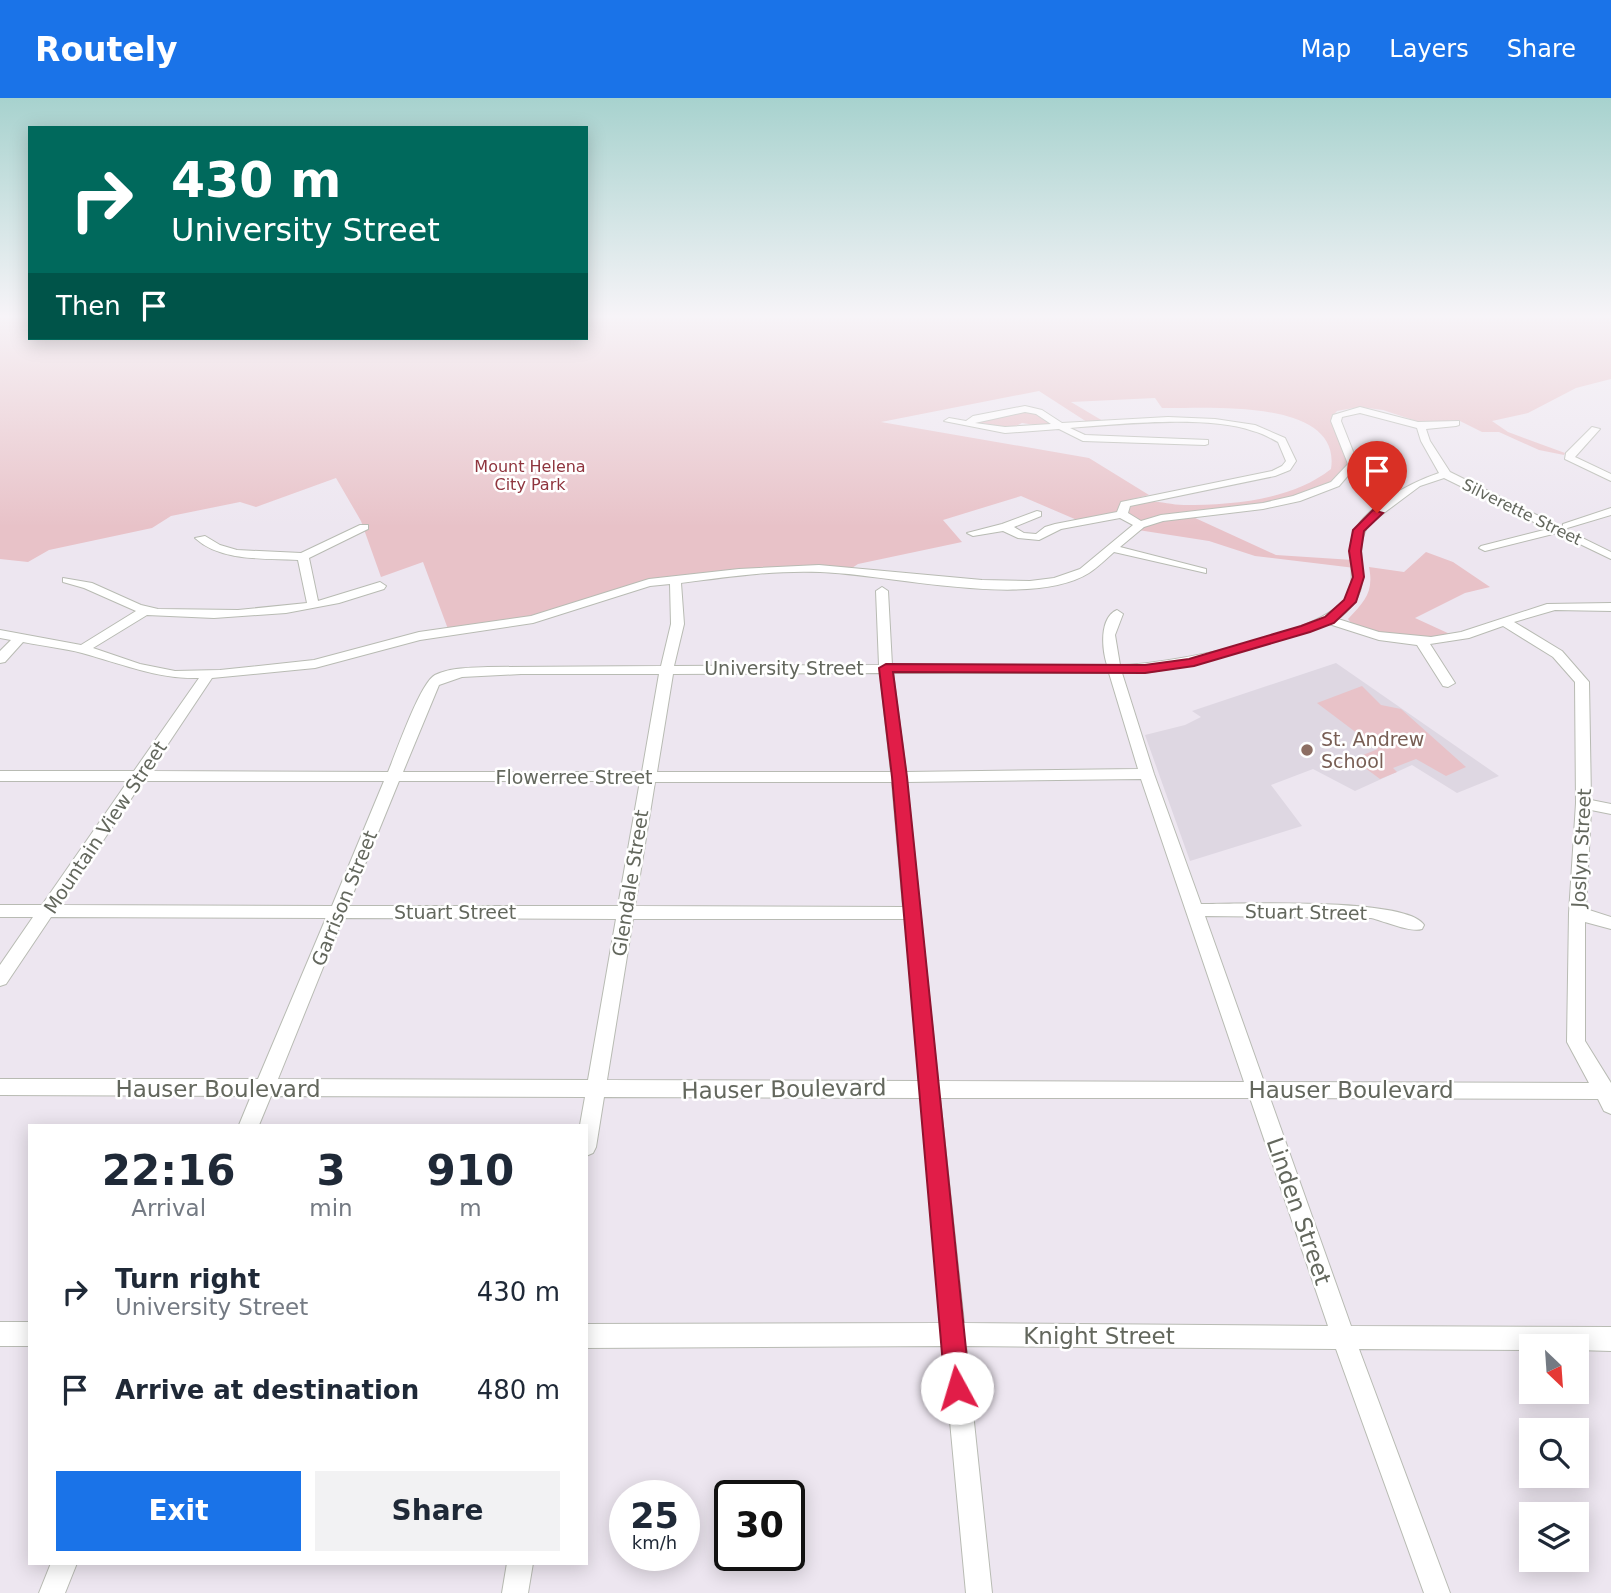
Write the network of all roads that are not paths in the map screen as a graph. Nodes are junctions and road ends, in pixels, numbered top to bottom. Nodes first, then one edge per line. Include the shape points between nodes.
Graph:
1 (949, 421) dead end
2 (1457, 423) dead end
3 (968, 424) junction
4 (1421, 425) junction
5 (1063, 426) junction
6 (1595, 429) dead end
7 (1205, 442) dead end
8 (1445, 474) junction
9 (1611, 478) edge
10 (1611, 511) edge
11 (1037, 514) dead end
12 (1122, 514) junction
13 (1140, 525) junction
14 (364, 527) dead end
15 (1005, 527) junction
16 (1562, 528) junction
17 (973, 533) dead end
18 (1039, 537) junction
19 (201, 538) dead end
20 (1111, 548) junction
21 (1485, 548) dead end
22 (1026, 550) dead end
23 (1611, 556) edge
24 (303, 557) junction
25 (1202, 571) dead end
26 (674, 579) junction
27 (67, 580) dead end
28 (380, 586) dead end
29 (882, 591) dead end
30 (313, 605) junction
31 (1611, 607) edge
32 (145, 611) junction
33 (1117, 614) dead end
34 (1329, 620) junction
35 (1503, 621) junction
36 (0, 634) edge
37 (21, 637) junction
38 (1421, 641) junction
39 (83, 649) junction
40 (0, 659) edge
41 (667, 668) junction
42 (886, 668) junction
43 (1114, 668) junction
44 (208, 675) junction
45 (445, 675) joint
46 (1448, 683) dead end
47 (0, 770) edge
48 (1147, 774) junction
49 (8, 776) edge
50 (395, 776) junction
51 (140, 777) junction
52 (647, 777) junction
53 (899, 777) junction
54 (1584, 803) junction
55 (1611, 809) edge
56 (1194, 909) junction
57 (0, 911) edge
58 (48, 911) junction
59 (338, 912) junction
60 (625, 912) junction
61 (911, 913) junction
62 (1577, 913) junction
63 (1611, 923) edge
64 (1416, 925) dead end
65 (0, 979) edge
66 (0, 1087) edge
67 (928, 1087) junction
68 (264, 1089) junction
69 (1257, 1089) junction
70 (596, 1090) junction
71 (1608, 1095) edge
72 (249, 1124) edge
73 (588, 1136) edge
74 (0, 1334) edge
75 (28, 1334) edge
76 (952, 1335) junction
77 (588, 1336) edge
78 (1343, 1337) junction
79 (1611, 1339) edge
80 (63, 1565) edge
81 (520, 1565) edge
82 (52, 1593) edge
83 (515, 1593) edge
84 (979, 1593) edge
85 (1437, 1593) edge

1 - 3 street
2 - 4 street
3 - 5 street via 1010,431
3 - 5 street via 976,418 1025,409
4 - 8 street, Silverette Street via 1426,446
4 - 13 street via 1371,410 1349,411 1338,415 1336,421 1353,464 1335,484 1263,506 1178,515
5 - 7 street via 1096,440
5 - 12 street via 1138,421 1227,423 1271,435 1291,453 1289,464 1275,473 1130,501
6 - 9 street via 1569,455
8 - 16 street, Silverette Street
8 - 34 street, University Street via 1416,484 1358,530 1355,591 1350,602
10 - 16 street
11 - 15 street
12 - 13 street
12 - 18 street via 1059,526
13 - 20 street
14 - 24 street
15 - 17 street
15 - 18 street via 1021,536
16 - 21 street
16 - 23 street, Silverette Street
18 - 22 street
19 - 24 street via 236,552
20 - 25 street
20 - 26 street via 1084,571 1030,585 818,568
24 - 30 street
26 - 41 street, Glendale Street via 679,611
26 - 44 street via 618,591 533,619 419,636 315,664
27 - 32 street via 89,584
28 - 30 street
29 - 42 street
30 - 32 street via 250,614
31 - 35 street via 1549,608
32 - 39 street
33 - 43 street, Linden Street via 1110,635
34 - 38 street via 1375,635
34 - 43 street, University Street via 1190,663
35 - 38 street via 1452,638
35 - 54 street, Joslyn Street via 1552,649 1572,665 1582,682
36 - 37 street
37 - 39 street
37 - 40 street
38 - 46 street
39 - 44 street via 175,675
41 - 42 street, University Street
41 - 45 street, University Street
41 - 52 street, Glendale Street
42 - 43 street, University Street
42 - 53 street
43 - 48 street, Linden Street
44 - 51 street, Mountain View Street
45 - 50 street, Garrison Street via 431,687
47 - 49 street
48 - 53 street, Flowerree Street
48 - 56 street, Linden Street
49 - 51 street, Flowerree Street
50 - 51 street, Flowerree Street
50 - 52 street, Flowerree Street
50 - 59 street, Garrison Street
51 - 58 street, Mountain View Street
52 - 53 street, Flowerree Street
52 - 60 street, Glendale Street
53 - 61 street
54 - 55 street
54 - 62 street, Joslyn Street
56 - 64 street, Stuart Street via 1371,912
56 - 69 street, Linden Street
57 - 58 street, Stuart Street
58 - 59 street, Stuart Street
58 - 65 street, Mountain View Street
59 - 60 street, Stuart Street
59 - 68 street, Garrison Street
60 - 61 street, Stuart Street
60 - 70 street, Glendale Street
61 - 67 street
62 - 63 street
62 - 71 street, Joslyn Street via 1576,1042
66 - 68 street, Hauser Boulevard
67 - 69 street, Hauser Boulevard
67 - 70 street, Hauser Boulevard
67 - 76 street
68 - 70 street, Hauser Boulevard
68 - 72 street, Garrison Street
69 - 71 street, Hauser Boulevard
69 - 78 street, Linden Street
70 - 73 street, Glendale Street
74 - 75 street
76 - 77 street, Knight Street
76 - 78 street, Knight Street
76 - 84 street
78 - 79 street, Knight Street
78 - 85 street, Linden Street
80 - 82 street
81 - 83 street

